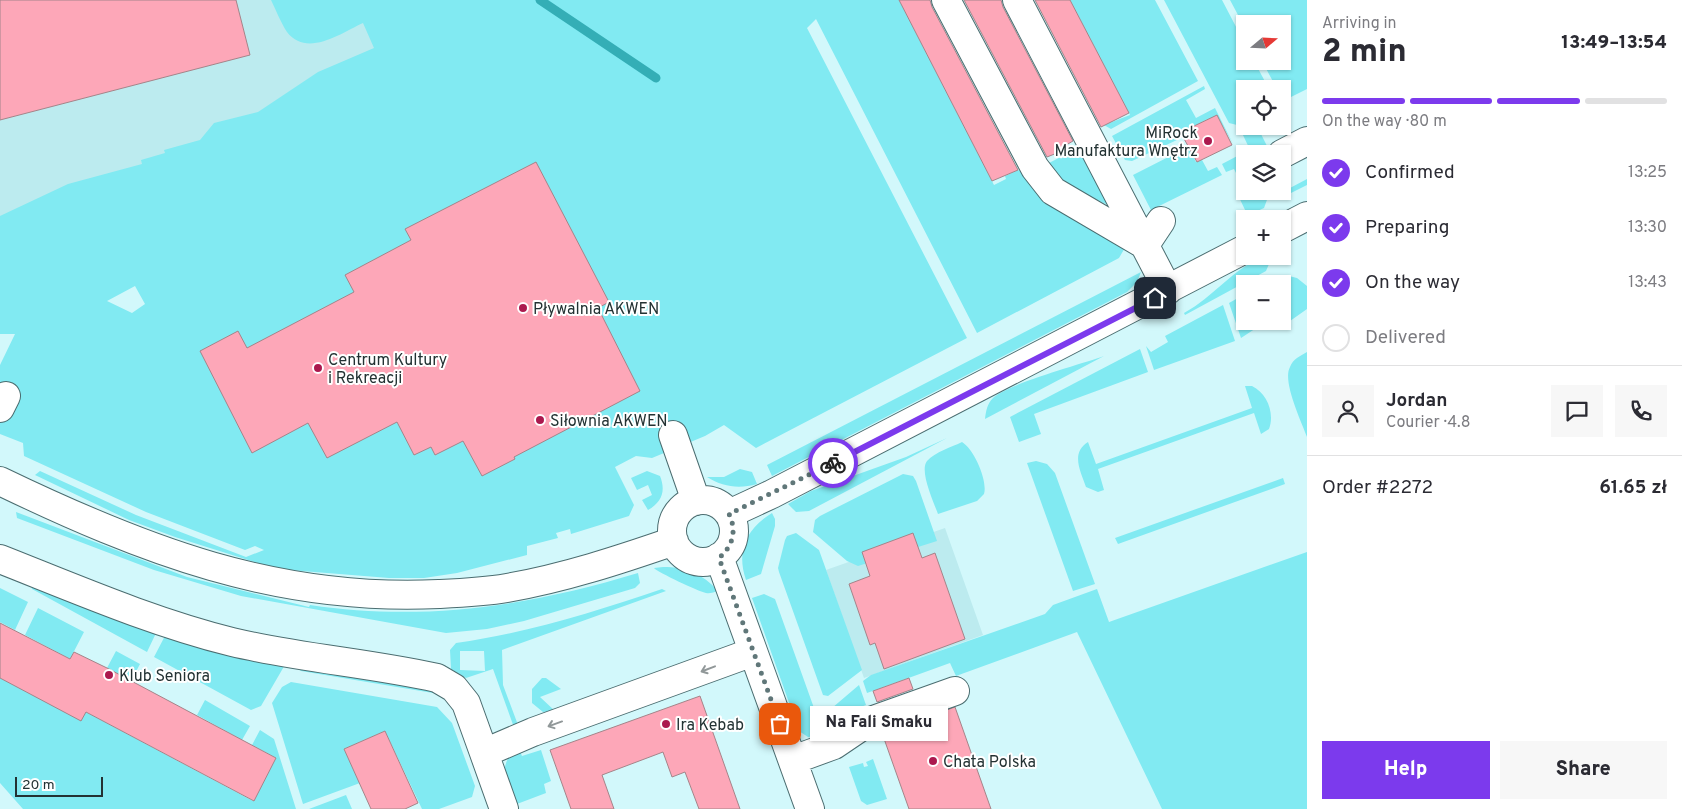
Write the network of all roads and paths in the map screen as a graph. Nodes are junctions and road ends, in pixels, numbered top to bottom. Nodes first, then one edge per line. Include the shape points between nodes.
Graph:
1 (946, 0) edge
2 (1018, 0) edge
3 (1307, 141) edge
4 (1291, 149) edge
5 (1307, 216) edge
6 (1161, 221) dead end
7 (1291, 224) edge
8 (1145, 245) junction
9 (1236, 254) edge
10 (1168, 290) junction
11 (673, 435) dead end
12 (0, 481) edge
13 (696, 501) junction
14 (729, 514) junction
15 (674, 541) junction
16 (719, 558) junction
17 (0, 559) edge
18 (753, 652) junction
19 (955, 691) dead end
20 (484, 753) junction
21 (793, 760) junction
22 (504, 809) edge
23 (810, 809) edge

1 - 8 street via 1044,181 1053,191
2 - 8 street
3 - 4 street
5 - 7 street
6 - 8 street
8 - 10 street
9 - 10 street
10 - 14 street
11 - 13 street
12 - 15 street via 115,532 195,562 276,583 325,591 418,595 504,589 583,571
13 - 14 street via 714,503
13 - 15 street via 680,510 674,518
14 - 16 street via 734,534 729,548
15 - 16 street via 681,553 695,561
16 - 18 street
17 - 20 street via 166,624 293,655 437,678 454,688 466,703
18 -> 20 street
18 - 21 street
19 - 21 street via 868,722 834,745
20 - 22 street
21 - 23 street

